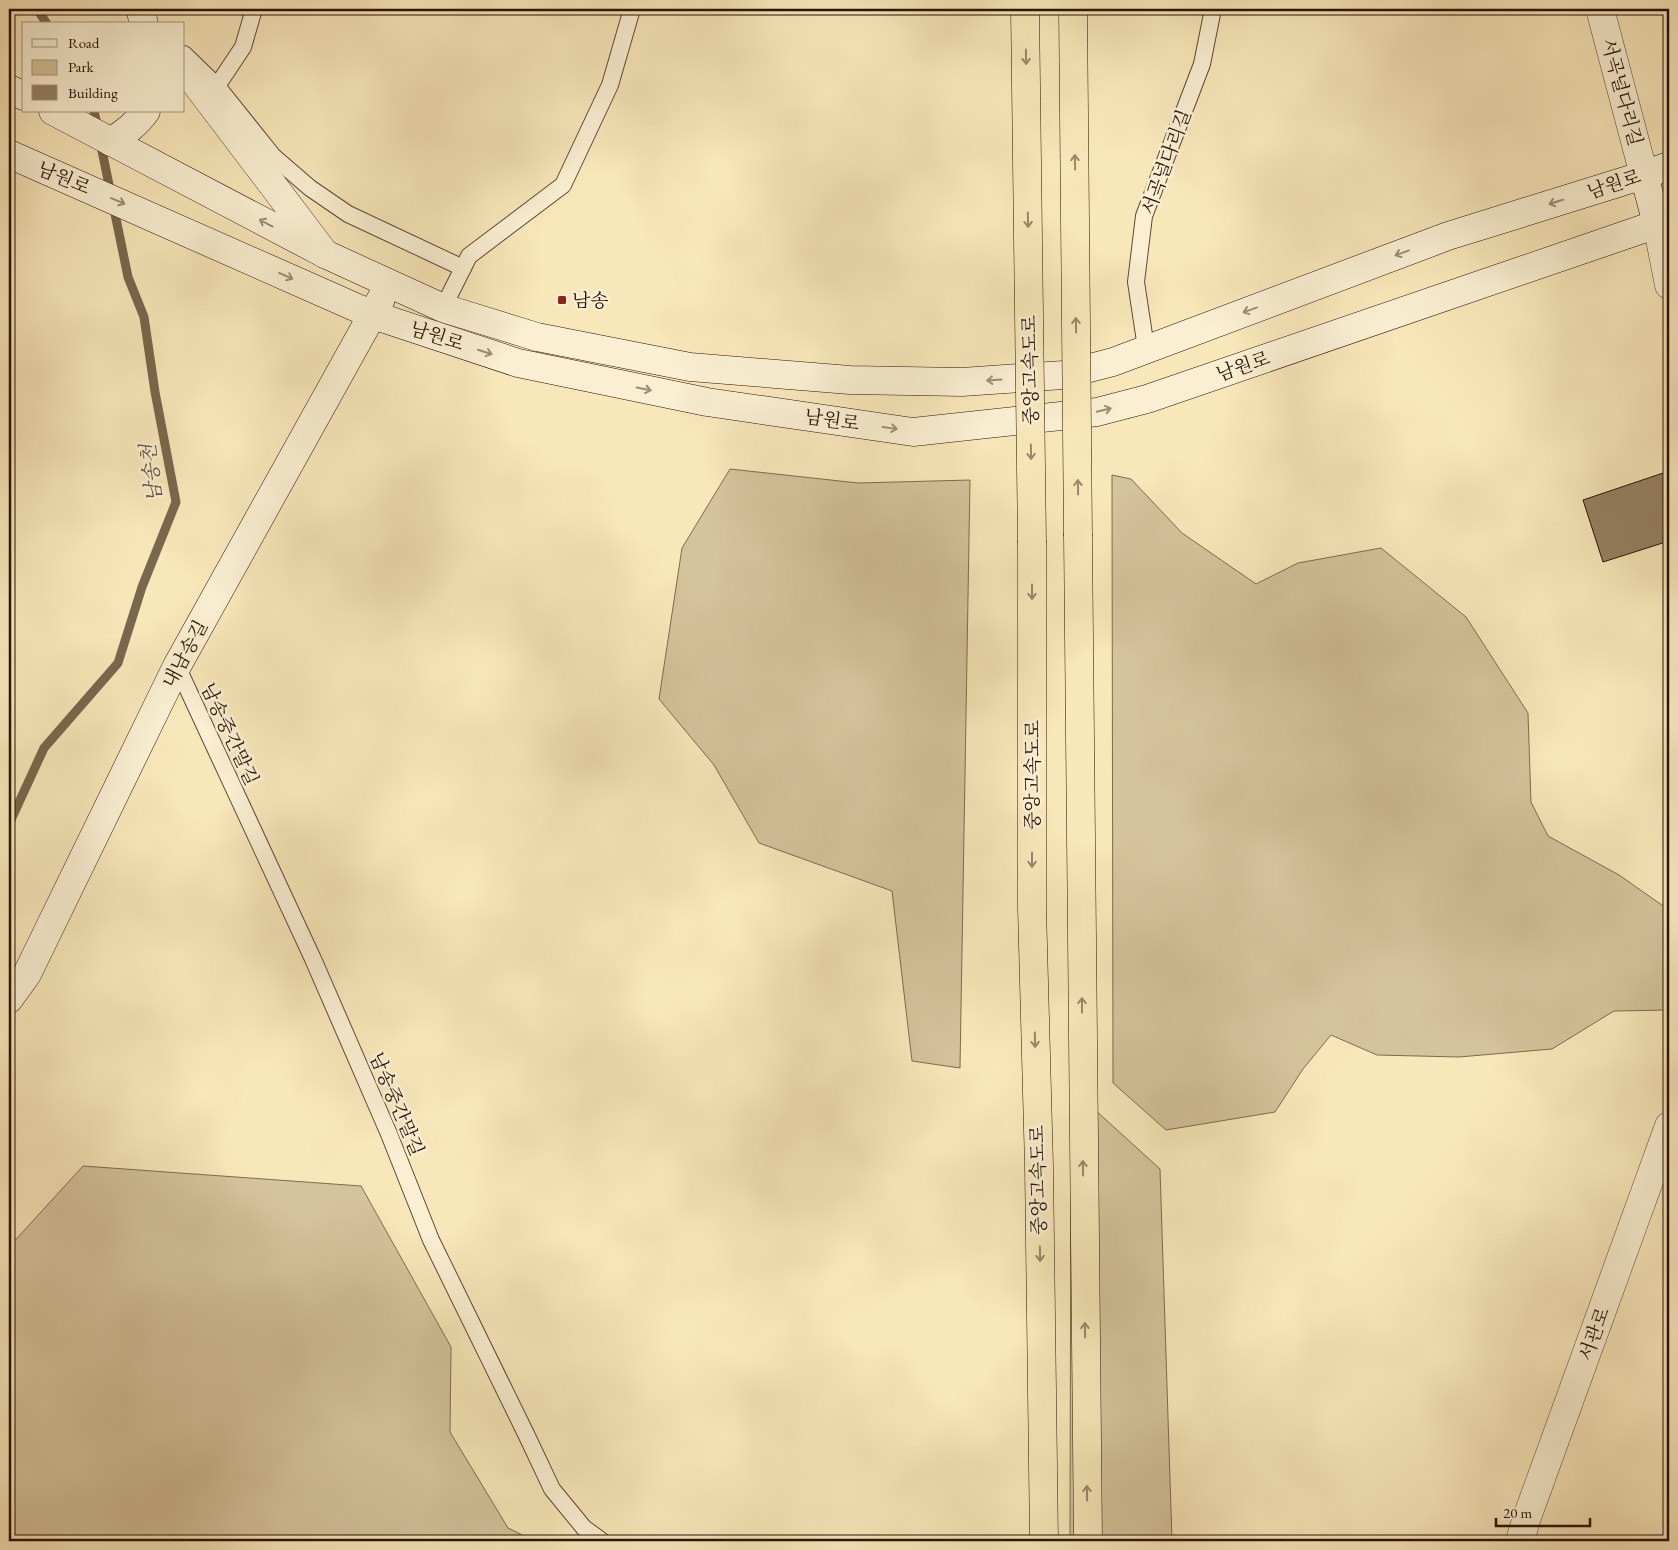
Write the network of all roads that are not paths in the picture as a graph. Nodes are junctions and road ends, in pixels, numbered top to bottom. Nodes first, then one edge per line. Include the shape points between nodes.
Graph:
1 (254, 9) edge
2 (632, 9) edge
3 (1026, 9) edge
4 (1073, 9) edge
5 (1213, 9) edge
6 (1600, 9) edge
7 (185, 55) edge
8 (185, 69) edge
9 (217, 86) junction
10 (9, 89) edge
11 (22, 95) edge
12 (55, 112) edge
13 (145, 112) edge
14 (107, 139) junction
15 (9, 154) edge
16 (1669, 166) edge
17 (1644, 175) junction
18 (1663, 222) edge
19 (325, 254) junction
20 (463, 268) junction
21 (389, 283) junction
22 (1669, 285) edge
23 (443, 308) junction
24 (373, 315) junction
25 (1146, 348) junction
26 (177, 666) junction
27 (9, 999) edge
28 (1669, 1126) edge
29 (602, 1541) edge
30 (1044, 1541) edge
31 (1088, 1541) edge
32 (1520, 1541) edge

1 - 9 lane via 243,47
2 - 20 lane via 610,86 563,185 469,256
3 -> 30 highway, 중앙고속도로, bridge via 1032,908
31 -> 4 highway, bridge
5 - 25 lane, 서곡널다리길 via 1202,64 1144,216 1136,282
6 - 17 street, 서곡널다리길
7 - 9 lane
8 - 19 street
9 - 20 lane via 273,156 310,188 348,214
10 - 11 street
12 - 14 street, 남원로
13 - 14 street via 123,133
19 -> 14 street, 남원로
15 -> 24 street, 남원로
16 - 17 street, 남원로
17 - 18 street, 서곡널다리길
17 -> 25 street, 남원로 via 1448,236
18 - 22 street
24 -> 18 street, 남원로 via 518,363 707,402 913,432 1097,412 1147,399
19 - 21 street, 남원로
20 - 23 lane
21 - 23 street, 남원로
21 - 24 street, 내남송길
25 -> 23 street, 남원로 via 1113,362 1063,375 962,382 850,380 690,367 538,337
24 - 26 street, 내남송길
26 - 27 street, 내남송길 via 28,974
26 - 29 lane, 남송중간말길 via 317,968 389,1134 430,1240 552,1489 584,1528
28 - 32 street, 서관로

